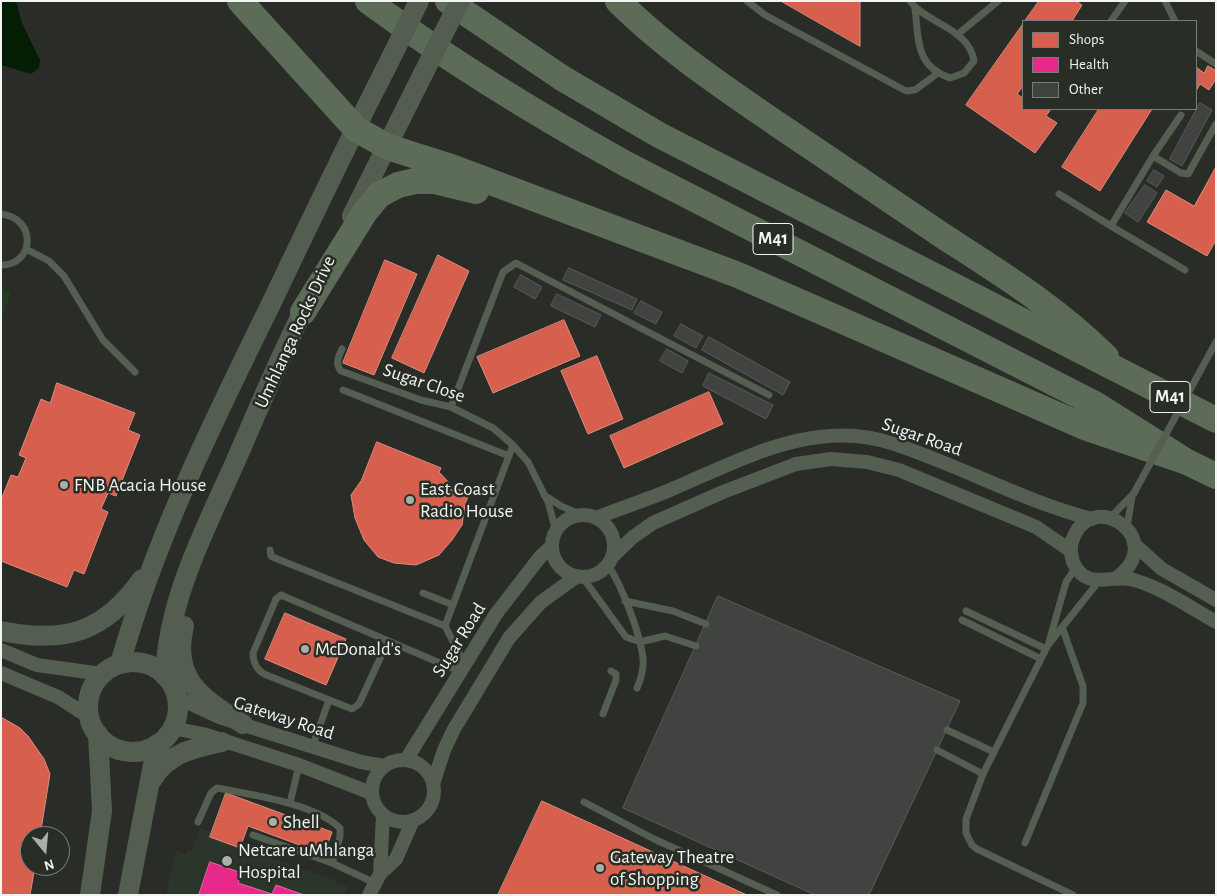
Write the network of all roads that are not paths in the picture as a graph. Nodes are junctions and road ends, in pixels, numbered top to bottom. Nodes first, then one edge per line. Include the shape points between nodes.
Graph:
1 (240, 1) edge
2 (368, 1) edge
3 (419, 1) edge
4 (448, 1) edge
5 (460, 1) edge
6 (618, 1) edge
7 (747, 1) edge
8 (910, 1) edge
9 (998, 1) edge
10 (1125, 1) edge
11 (1165, 1) edge
12 (915, 9) junction
13 (1112, 20) edge
14 (1174, 20) edge
15 (957, 35) junction
16 (1197, 52) edge
17 (1216, 64) edge
18 (938, 73) junction
19 (1181, 115) dead end
20 (1216, 124) edge
21 (356, 128) junction
22 (388, 147) junction
23 (1154, 156) junction
24 (1059, 194) dead end
25 (565, 211) junction
26 (1, 214) edge
27 (1111, 226) junction
28 (26, 249) junction
29 (1, 265) edge
30 (1185, 270) dead end
31 (303, 312) junction
32 (1216, 342) edge
33 (342, 349) dead end
34 (135, 372) dead end
35 (1124, 375) junction
36 (343, 390) dead end
37 (769, 394) dead end
38 (451, 407) junction
39 (1216, 420) edge
40 (513, 445) junction
41 (509, 456) junction
42 (1186, 462) junction
43 (1216, 476) edge
44 (544, 494) junction
45 (1133, 495) junction
46 (590, 517) junction
47 (1110, 518) junction
48 (1092, 519) junction
49 (207, 527) junction
50 (1126, 527) junction
51 (556, 531) junction
52 (552, 546) junction
53 (1135, 546) junction
54 (270, 550) dead end
55 (1071, 551) junction
56 (610, 561) junction
57 (153, 563) junction
58 (1076, 567) junction
59 (579, 577) junction
60 (1116, 578) junction
61 (1099, 581) junction
62 (423, 593) dead end
63 (1216, 600) edge
64 (625, 601) junction
65 (453, 605) junction
66 (966, 611) dead end
67 (962, 620) dead end
68 (1216, 622) edge
69 (706, 624) dead end
70 (444, 626) junction
71 (1062, 627) junction
72 (1, 631) edge
73 (388, 641) junction
74 (640, 642) junction
75 (696, 646) dead end
76 (1047, 647) junction
77 (1, 650) edge
78 (1041, 659) junction
79 (120, 664) junction
80 (463, 668) junction
81 (611, 671) dead end
82 (1, 673) edge
83 (102, 674) junction
84 (165, 676) junction
85 (637, 688) dead end
86 (176, 697) junction
87 (329, 700) junction
88 (603, 714) dead end
89 (243, 724) junction
90 (94, 726) junction
91 (172, 728) junction
92 (947, 730) dead end
93 (222, 742) junction
94 (157, 744) junction
95 (312, 745) junction
96 (937, 750) dead end
97 (994, 752) junction
98 (406, 760) junction
99 (299, 765) junction
100 (384, 766) junction
101 (984, 774) junction
102 (149, 784) junction
103 (433, 784) junction
104 (372, 793) junction
105 (584, 802) dead end
106 (290, 803) junction
107 (383, 815) junction
108 (413, 820) junction
109 (198, 822) dead end
110 (253, 835) dead end
111 (1025, 843) dead end
112 (332, 863) junction
113 (375, 884) edge
114 (90, 895) edge
115 (128, 895) edge
116 (777, 895) edge
117 (1073, 895) edge

1 - 21 highway
2 - 42 highway, M41 via 467,71 554,124 1095,404
3 - 21 main road, Umhlanga Rocks Drive, bridge
4 - 35 highway, M41 via 562,78 659,135
5 - 22 main road, Umhlanga Rocks Drive, bridge
6 - 35 highway via 664,42 737,97 1029,292 1080,331
7 - 18 lane via 766,15 906,91 915,90
8 - 12 lane
9 - 15 lane
10 - 13 lane
11 - 14 lane
12 - 15 lane
12 - 18 lane via 920,50 930,68
15 - 18 lane via 971,51 974,60 971,66 964,73 950,78
16 - 17 lane
19 - 23 lane
20 - 23 lane via 1188,174
21 - 22 highway
21 - 57 main road, Umhlanga Rocks Drive via 231,386
22 - 25 highway via 451,167
22 - 31 main road, Umhlanga Rocks Drive
23 - 27 lane
24 - 27 lane
25 - 31 highway via 435,182 415,181 398,185 379,196 365,212
25 - 42 highway via 738,274 1096,432
26 - 28 lane via 10,215 23,225 27,233
27 - 30 lane
28 - 29 lane via 14,262
28 - 34 lane via 48,261 64,276 103,340
31 - 49 main road, Umhlanga Rocks Drive
32 - 45 lane, bridge
33 - 38 lane, Sugar Close via 338,365 342,371 420,400
35 - 39 highway, M41
36 - 41 lane
37 - 38 lane via 516,263 503,272
38 - 40 lane, Sugar Close via 493,428
40 - 41 lane
40 - 44 lane, Sugar Close via 528,462
41 - 65 lane
42 - 43 highway, M41
44 - 46 lane, Sugar Close via 568,510
44 - 51 lane, Sugar Close
45 - 47 lane
45 - 50 lane
46 - 48 street, Sugar Road via 767,449 804,439 848,435 893,443 1057,509
46 - 51 street via 568,520
46 - 56 street via 603,522 612,534 614,542
47 - 48 street
47 - 50 street
48 - 55 street via 1076,532
49 - 84 main road, Umhlanga Rocks Drive via 175,608
49 - 89 main road via 206,545 181,640 183,670 197,692
50 - 53 street
51 - 52 street
52 - 59 street via 558,566
52 - 80 street, Sugar Road via 496,614
53 - 60 street via 1131,564
53 - 63 street via 1162,569
54 - 70 lane via 275,558
55 - 56 street, Sugar Road via 1036,527 899,470 874,463 831,459 796,464 653,523 633,537
55 - 58 street
56 - 59 street via 597,574
56 - 64 lane
57 - 72 main road via 127,598 103,620 86,630 46,637
57 - 79 main road, Umhlanga Rocks Drive
58 - 61 street
58 - 76 lane via 1066,582
59 - 74 lane via 621,632
59 - 103 street via 541,602 509,638 454,730
60 - 61 street
60 - 68 street via 1142,583
61 - 71 lane
62 - 65 lane
64 - 69 lane via 673,611
64 - 74 lane
65 - 70 lane
66 - 76 lane
67 - 78 lane
70 - 80 lane
71 - 76 lane
71 - 111 lane via 1083,686 1083,703
73 - 80 lane
73 - 87 lane via 359,704 349,708
73 - 87 lane via 285,596 276,599 253,653 256,668
74 - 75 lane via 665,636
74 - 85 lane via 643,666
76 - 78 lane
77 - 83 street via 37,665
78 - 97 lane
79 - 83 main road
79 - 84 main road via 144,664
80 - 98 street, Sugar Road
81 - 88 lane via 616,674 616,680
82 - 90 street via 58,697
83 - 90 main road via 89,697
84 - 86 main road
86 - 89 street, Gateway Road via 195,708
86 - 91 main road via 177,713
87 - 95 lane
89 - 95 street, Gateway Road
90 - 94 main road via 113,747 127,751 144,750
90 - 114 main road via 102,811
91 - 93 street via 203,734
91 - 94 main road
92 - 97 lane
93 - 99 street
93 - 102 main road via 173,757 161,766
94 - 102 main road
95 - 100 street, Gateway Road via 361,762
96 - 101 lane
97 - 101 lane
98 - 100 street
98 - 103 street via 420,765
99 - 104 street
99 - 106 lane
100 - 104 street via 373,780
101 - 117 lane via 966,818 966,833 972,845
102 - 115 main road
103 - 108 street via 430,806
104 - 107 street via 375,806
105 - 116 lane via 654,839
106 - 109 lane via 217,788 210,792
106 - 112 lane via 340,828
107 - 108 street via 400,822
107 - 113 street
108 - 113 street via 396,859
110 - 112 lane
112 - 113 lane

